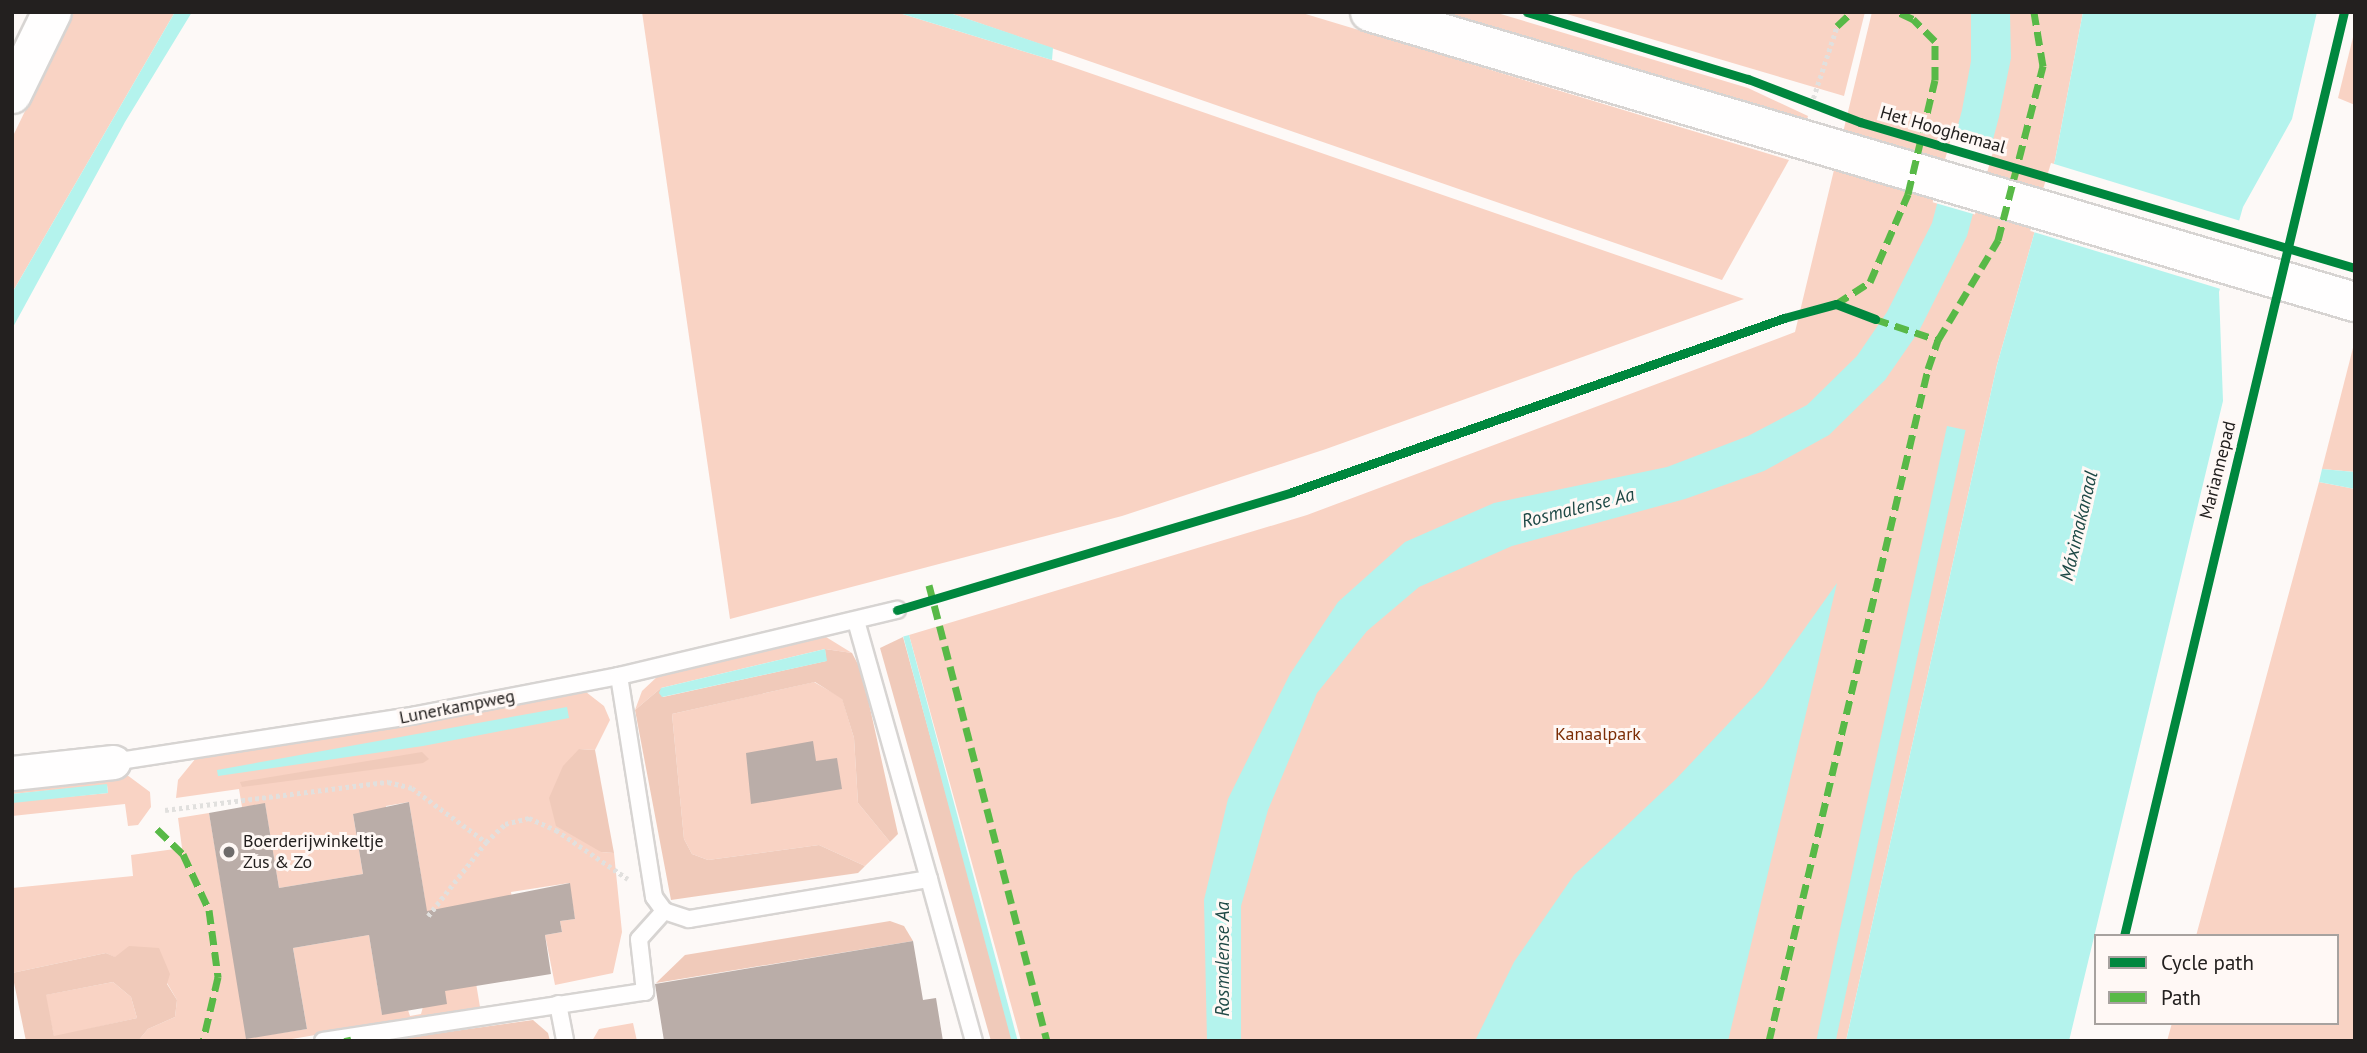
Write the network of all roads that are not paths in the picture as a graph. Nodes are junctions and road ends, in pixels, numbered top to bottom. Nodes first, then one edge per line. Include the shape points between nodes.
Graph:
1 (52, 12) edge
2 (1370, 12) edge
3 (12, 94) edge
4 (2355, 302) edge
5 (897, 610) dead end
6 (856, 621) junction
7 (619, 676) junction
8 (113, 762) joint
9 (12, 773) edge
10 (929, 879) junction
11 (664, 912) junction
12 (558, 1003) junction
13 (323, 1041) edge
14 (565, 1041) edge
15 (974, 1041) edge

1 - 3 street
2 - 4 street
5 - 6 lane, Lunerkampweg
6 - 7 lane, Lunerkampweg
6 - 10 lane
7 - 8 lane, Lunerkampweg via 416,716
7 - 11 lane via 654,897
8 - 9 street, Lunerkampweg
10 - 11 lane via 689,919
10 - 15 lane
11 - 12 lane via 639,939 645,992
12 - 13 lane
12 - 14 lane

